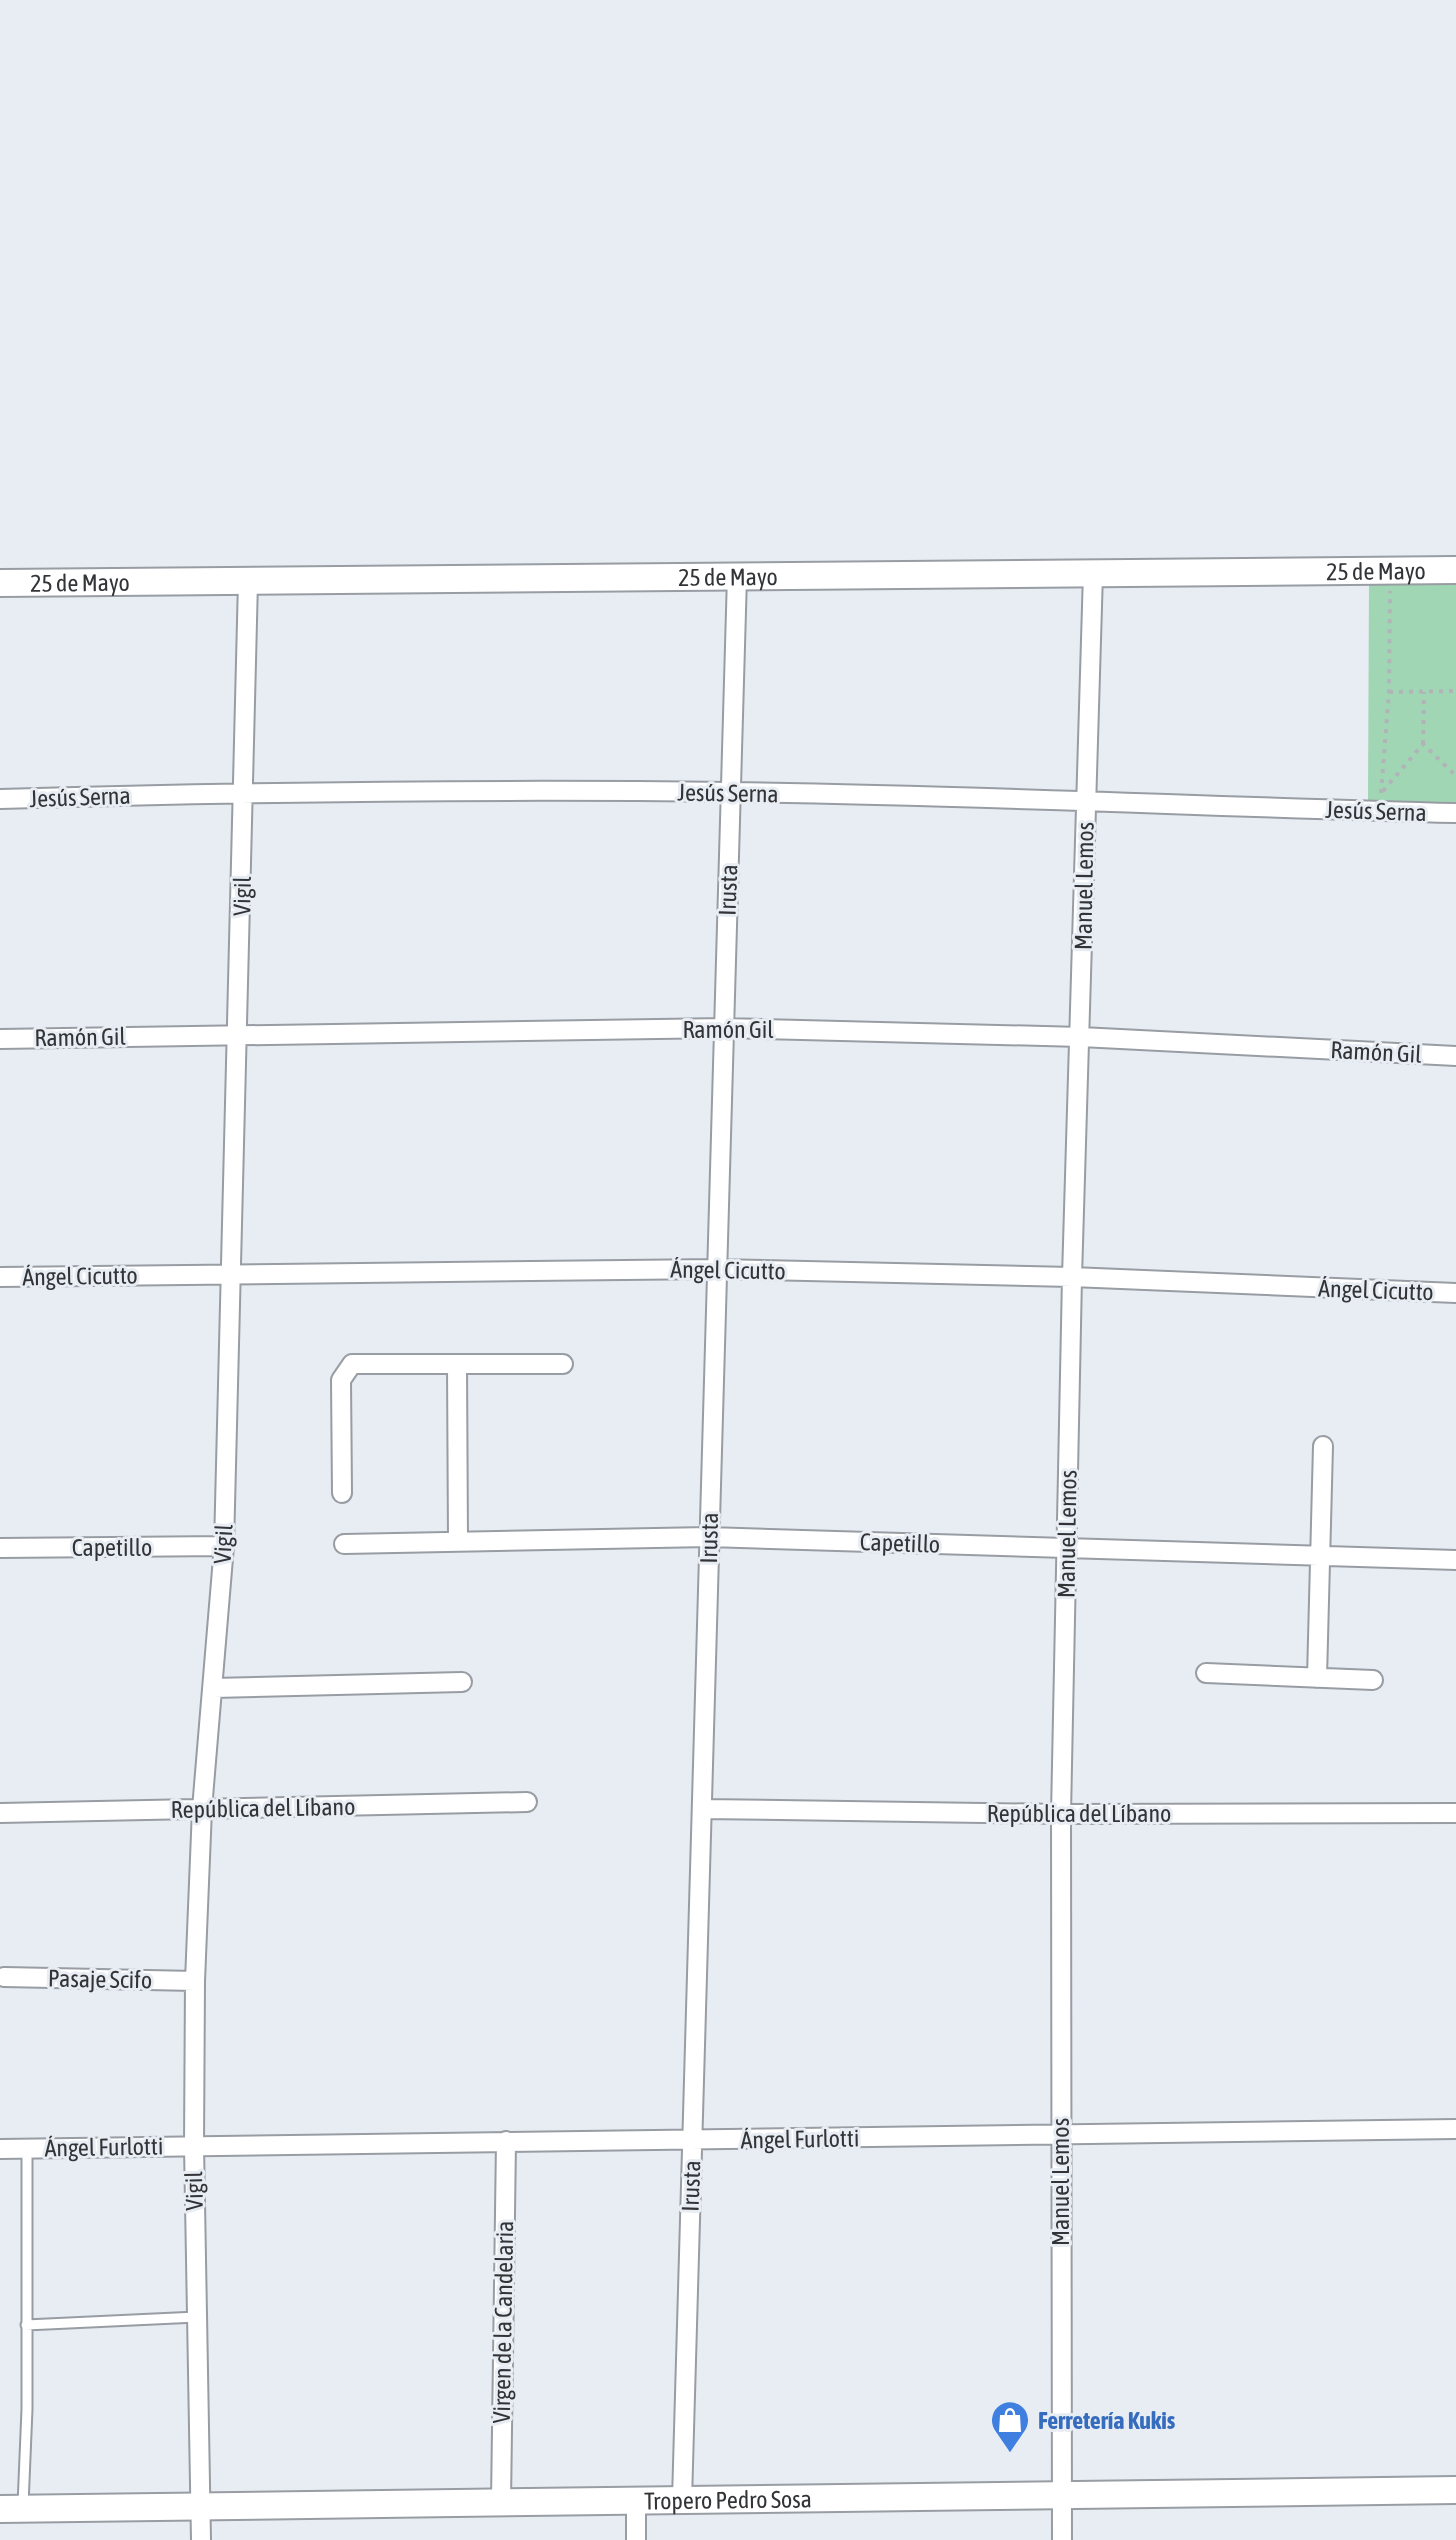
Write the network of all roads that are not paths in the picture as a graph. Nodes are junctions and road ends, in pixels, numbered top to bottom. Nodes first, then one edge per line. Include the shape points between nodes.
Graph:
1 (1456, 570) edge
2 (1093, 573) junction
3 (737, 576) junction
4 (248, 581) junction
5 (0, 583) edge
6 (244, 792) junction
7 (731, 792) junction
8 (0, 799) edge
9 (1086, 800) junction
10 (1456, 813) edge
11 (724, 1028) junction
12 (238, 1035) junction
13 (1081, 1037) junction
14 (0, 1039) edge
15 (1456, 1056) edge
16 (716, 1269) junction
17 (232, 1273) junction
18 (0, 1277) edge
19 (1072, 1277) junction
20 (1456, 1293) edge
21 (563, 1364) dead end
22 (457, 1365) junction
23 (1323, 1446) dead end
24 (342, 1493) dead end
25 (709, 1537) junction
26 (458, 1541) junction
27 (344, 1544) dead end
28 (224, 1546) junction
29 (0, 1548) edge
30 (1066, 1548) junction
31 (1320, 1556) junction
32 (1456, 1560) edge
33 (1206, 1673) dead end
34 (1317, 1678) junction
35 (1373, 1680) dead end
36 (462, 1682) dead end
37 (213, 1688) junction
38 (527, 1802) dead end
39 (202, 1809) junction
40 (702, 1809) junction
41 (0, 1813) edge
42 (1456, 1813) edge
43 (1061, 1814) junction
44 (4, 1977) dead end
45 (195, 1981) junction
46 (1456, 2129) edge
47 (1059, 2135) junction
48 (692, 2140) junction
49 (506, 2141) junction
50 (194, 2146) junction
51 (27, 2148) junction
52 (0, 2149) edge
53 (197, 2317) junction
54 (26, 2325) junction
55 (1456, 2490) edge
56 (1061, 2495) junction
57 (636, 2500) junction
58 (682, 2500) junction
59 (501, 2502) junction
60 (200, 2506) junction
61 (12, 2509) edge
62 (201, 2540) edge
63 (636, 2540) edge
64 (1062, 2540) edge

1 - 2 street, 25 de Mayo
2 - 3 street, 25 de Mayo
2 - 9 street, Manuel Lemos
3 - 4 street, 25 de Mayo
3 - 7 street, Irusta
4 - 5 street, 25 de Mayo
4 - 6 street, Vigil
6 - 7 street, Jesús Serna
6 - 8 street, Jesús Serna
6 - 12 street, Vigil
7 - 9 street, Jesús Serna
7 - 11 street, Irusta
9 - 10 street, Jesús Serna
9 - 13 street, Manuel Lemos
11 - 12 street, Ramón Gil
11 - 13 street, Ramón Gil
11 - 16 street, Irusta
12 - 14 street, Ramón Gil
12 - 17 street, Vigil
13 - 15 street, Ramón Gil
13 - 19 street, Manuel Lemos
16 - 17 street, Ángel Cicutto
16 - 19 street, Ángel Cicutto
16 - 25 street, Irusta
17 - 18 street, Ángel Cicutto
17 - 28 street, Vigil
19 - 20 street, Ángel Cicutto
19 - 30 street, Manuel Lemos
21 - 22 street
22 - 24 street via 352,1364 341,1380
22 - 26 street
23 - 31 street
25 - 26 street, Capetillo
25 - 30 street, Capetillo
25 - 40 street, Irusta
26 - 27 street, Capetillo
28 - 29 street, Capetillo
28 - 37 street, Vigil
30 - 31 street, Capetillo
30 - 43 street, Manuel Lemos
31 - 32 street, Capetillo
31 - 34 street
33 - 34 street
34 - 35 street
36 - 37 street
37 - 39 street, Vigil
38 - 39 street, República del Líbano
39 - 41 street, República del Líbano
39 - 45 street, Vigil
40 - 43 street, República del Líbano
40 - 48 street, Irusta
42 - 43 street, República del Líbano
43 - 47 street, Manuel Lemos
44 - 45 street, Pasaje Scifo
45 - 50 street, Vigil
46 - 47 street, Ángel Furlotti
47 - 48 street, Ángel Furlotti
47 - 56 street, Manuel Lemos
48 - 49 street, Ángel Furlotti
48 - 58 street, Irusta
49 - 50 street, Ángel Furlotti
49 - 59 street, Virgen de la Candelaria
50 - 51 street, Ángel Furlotti
50 - 53 street, Vigil
51 - 52 street, Ángel Furlotti
51 - 54 lane
53 - 54 lane
53 - 60 street, Vigil
54 - 61 lane
55 - 56 street, Tropero Pedro Sosa
56 - 58 street, Tropero Pedro Sosa
56 - 64 street, Manuel Lemos
57 - 58 street, Tropero Pedro Sosa
57 - 59 street, Tropero Pedro Sosa
57 - 63 street
59 - 60 street, Tropero Pedro Sosa
60 - 61 street, Tropero Pedro Sosa
60 - 62 street, Vigil

